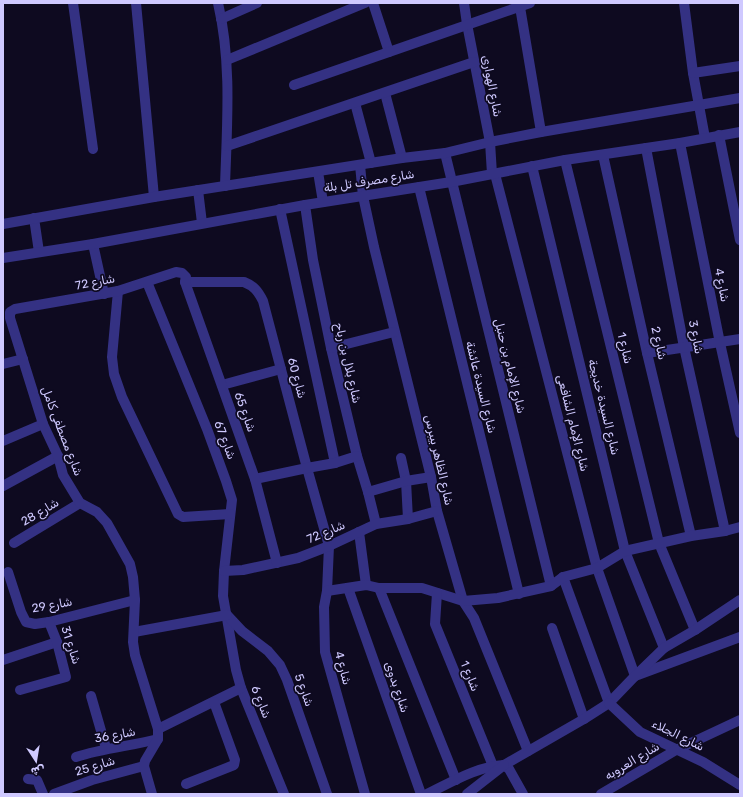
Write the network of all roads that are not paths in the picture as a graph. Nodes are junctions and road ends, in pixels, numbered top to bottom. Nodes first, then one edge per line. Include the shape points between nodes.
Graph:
1 (73, 3) edge
2 (136, 3) edge
3 (218, 3) edge
4 (257, 3) edge
5 (364, 3) edge
6 (373, 3) edge
7 (464, 3) edge
8 (684, 3) edge
9 (517, 6) edge
10 (221, 19) junction
11 (467, 24) junction
12 (389, 52) junction
13 (227, 60) junction
14 (474, 62) junction
15 (740, 66) edge
16 (693, 72) junction
17 (294, 85) dead end
18 (384, 93) junction
19 (740, 98) edge
20 (355, 103) junction
21 (699, 105) junction
22 (541, 132) junction
23 (740, 132) edge
24 (719, 135) junction
25 (705, 138) junction
26 (490, 142) junction
27 (680, 143) junction
28 (227, 146) junction
29 (93, 148) dead end
30 (646, 148) junction
31 (445, 153) junction
32 (604, 155) junction
33 (402, 158) junction
34 (565, 160) junction
35 (371, 163) junction
36 (360, 165) junction
37 (532, 166) junction
38 (318, 172) junction
39 (494, 174) junction
40 (451, 182) junction
41 (225, 186) junction
42 (419, 186) junction
43 (198, 190) junction
44 (363, 196) junction
45 (154, 197) junction
46 (323, 202) junction
47 (305, 205) junction
48 (280, 209) junction
49 (34, 218) junction
50 (202, 223) junction
51 (3, 224) edge
52 (740, 240) edge
53 (93, 244) junction
54 (39, 252) junction
55 (3, 258) edge
56 (184, 278) junction
57 (147, 282) junction
58 (118, 291) junction
59 (104, 294) junction
60 (10, 312) joint
61 (394, 332) junction
62 (740, 339) edge
63 (720, 342) junction
64 (684, 347) junction
65 (330, 348) junction
66 (647, 354) junction
67 (23, 359) junction
68 (3, 364) edge
69 (281, 369) junction
70 (222, 385) junction
71 (43, 424) junction
72 (740, 432) edge
73 (3, 441) edge
74 (58, 456) junction
75 (357, 456) junction
76 (401, 458) dead end
77 (335, 463) junction
78 (306, 468) junction
79 (431, 477) junction
80 (255, 479) junction
81 (406, 481) junction
82 (3, 486) edge
83 (368, 492) junction
84 (80, 503) junction
85 (437, 511) junction
86 (230, 514) junction
87 (408, 519) junction
88 (376, 524) junction
89 (740, 527) edge
90 (725, 531) junction
91 (359, 532) junction
92 (691, 536) junction
93 (14, 543) dead end
94 (659, 543) junction
95 (329, 546) junction
96 (625, 551) junction
97 (277, 563) junction
98 (597, 568) junction
99 (224, 571) junction
100 (8, 572) dead end
101 (563, 577) junction
102 (366, 585) junction
103 (551, 586) junction
104 (348, 588) junction
105 (379, 588) junction
106 (327, 591) junction
107 (437, 593) junction
108 (519, 594) junction
109 (135, 600) junction
110 (740, 600) edge
111 (463, 601) junction
112 (227, 615) junction
113 (49, 622) junction
114 (552, 628) dead end
115 (696, 630) junction
116 (134, 632) junction
117 (740, 638) edge
118 (57, 642) junction
119 (664, 648) junction
120 (3, 660) edge
121 (635, 676) junction
122 (241, 688) junction
123 (20, 690) dead end
124 (91, 696) dead end
125 (214, 702) junction
126 (609, 703) junction
127 (584, 719) junction
128 (740, 720) edge
129 (158, 729) junction
130 (158, 739) junction
131 (106, 748) junction
132 (676, 750) junction
133 (528, 751) junction
134 (76, 756) dead end
135 (504, 765) junction
136 (144, 766) junction
137 (493, 766) junction
138 (28, 780) dead end
139 (456, 780) junction
140 (186, 784) dead end
141 (740, 785) edge
142 (43, 794) edge
143 (54, 794) edge
144 (152, 794) edge
145 (284, 794) edge
146 (327, 794) edge
147 (365, 794) edge
148 (421, 794) edge
149 (428, 794) edge
150 (467, 794) edge
151 (523, 794) edge
152 (601, 794) edge

1 - 29 street
2 - 45 street
3 - 10 street
4 - 10 street
5 - 13 street
6 - 12 street
7 - 11 street, شارع الهوارى
8 - 16 street
9 - 11 street
9 - 22 street
10 - 13 street
11 - 12 street
11 - 14 street, شارع الهوارى
12 - 17 street
13 - 28 street
14 - 18 street
14 - 26 street, شارع الهوارى
15 - 16 street
16 - 21 street
18 - 20 street
18 - 33 street
19 - 21 street, شارع مصرف تل بلة
20 - 28 street
20 - 35 street
21 - 22 street, شارع مصرف تل بلة
21 - 25 street
22 - 26 street, شارع مصرف تل بلة
23 - 24 street, شارع مصرف تل بلة
24 - 25 street, شارع مصرف تل بلة
24 - 52 street
25 - 27 street, شارع مصرف تل بلة
26 - 31 street, شارع مصرف تل بلة
26 - 39 street, شارع الهوارى
27 - 30 street, شارع مصرف تل بلة
27 - 63 street, شارع 4
28 - 41 street
30 - 32 street, شارع مصرف تل بلة
30 - 64 street, شارع 3
31 - 33 street, شارع مصرف تل بلة
31 - 40 street, شارع الإمام بن حنبل
32 - 34 street, شارع مصرف تل بلة
32 - 66 street, شارع 2
33 - 35 street, شارع مصرف تل بلة
34 - 37 street, شارع مصرف تل بلة
34 - 94 street, شارع 1
35 - 36 street, شارع مصرف تل بلة
36 - 38 street, شارع مصرف تل بلة
36 - 44 street, شارع الظاهر بيبرس
37 - 39 street, شارع مصرف تل بلة
37 - 96 street, شارع السيدة خديجة
38 - 41 street, شارع مصرف تل بلة
38 - 46 street
39 - 40 street, شارع مصرف تل بلة
39 - 98 street, شارع الإمام الشافعى
40 - 42 street, شارع مصرف تل بلة
40 - 103 street, شارع الإمام بن حنبل
41 - 43 street, شارع مصرف تل بلة
42 - 44 street, شارع مصرف تل بلة
42 - 108 street, شارع السيدة عائشة
43 - 45 street, شارع مصرف تل بلة
43 - 50 street
44 - 46 street, شارع مصرف تل بلة
44 - 61 street, شارع الظاهر بيبرس
45 - 49 street, شارع مصرف تل بلة
46 - 47 street, شارع مصرف تل بلة
47 - 48 street, شارع مصرف تل بلة
47 - 65 street, شارع بلال بن رباح
48 - 50 street, شارع مصرف تل بلة
48 - 77 street
49 - 51 street, شارع مصرف تل بلة
49 - 54 street
50 - 53 street, شارع مصرف تل بلة
53 - 54 street, شارع مصرف تل بلة
53 - 59 street
54 - 55 street, شارع مصرف تل بلة
56 - 57 street, شارع 72 via 176,272
56 - 69 street, شارع 60 via 244,282 255,288 262,301
56 - 70 street, شارع 65
57 - 58 street, شارع 72
57 - 86 street, شارع 67 via 226,481 232,500
58 - 59 street, شارع 72
58 - 86 street via 112,357 114,374 122,397 178,514 183,517
59 - 60 street, شارع 72 via 15,309
60 - 67 street, شارع مصطفى كامل
61 - 65 street
61 - 79 street, شارع الظاهر بيبرس
62 - 63 street
63 - 64 street
63 - 72 street, شارع 4
64 - 66 street
64 - 90 street, شارع 3
65 - 75 street, شارع بلال بن رباح
66 - 92 street, شارع 2
67 - 68 street
67 - 71 street, شارع مصطفى كامل
69 - 70 street
69 - 78 street, شارع 60
70 - 80 street, شارع 65
71 - 73 street
71 - 74 street, شارع مصطفى كامل
74 - 82 street
74 - 84 street, شارع مصطفى كامل via 63,475
75 - 77 street
75 - 83 street, شارع بلال بن رباح
76 - 81 street
77 - 78 street
78 - 80 street
78 - 95 street, شارع 60
79 - 81 street
79 - 85 street, شارع الظاهر بيبرس
80 - 97 street, شارع 65
81 - 83 street
81 - 87 street
83 - 88 street, شارع بلال بن رباح
84 - 93 street, شارع 28
84 - 109 street via 97,512 107,523 130,564
85 - 87 street, شارع 72
85 - 111 street, شارع الظاهر بيبرس
86 - 99 street, شارع 67
87 - 88 street, شارع 72
88 - 91 street, شارع 72
89 - 90 street
90 - 92 street
91 - 95 street, شارع 72
91 - 102 street
92 - 94 street
94 - 96 street
94 - 115 street, شارع 1
95 - 97 street, شارع 72
95 - 106 street, شارع 4
96 - 98 street
96 - 119 street, شارع السيدة خديجة
97 - 99 street, شارع 72
98 - 101 street
98 - 121 street, شارع الإمام الشافعى
99 - 112 street, شارع 67
100 - 113 street, شارع 29 via 26,622
101 - 103 street
101 - 126 street
102 - 104 street
102 - 105 street
103 - 108 street
104 - 106 street
104 - 148 street, شارع بدوى
105 - 107 street via 422,588
105 - 139 street
106 - 147 street, شارع 4 via 324,607 325,652
107 - 111 street
107 - 137 street, شارع 1 via 435,624
108 - 111 street
109 - 113 street, شارع 29
109 - 116 street
110 - 115 street
111 - 133 street, شارع الظاهر بيبرس via 474,618
112 - 116 street
112 - 122 street, شارع 6
112 - 146 street, شارع 5 via 280,664 288,680
113 - 118 street, شارع 31
114 - 127 street
115 - 119 street
116 - 129 street via 136,655
117 - 121 street
118 - 120 street
118 - 123 street, شارع 31 via 66,677
119 - 121 street
121 - 126 street
122 - 125 street
122 - 145 street, شارع 6
124 - 131 street
125 - 129 street
125 - 140 street via 235,760 234,765
126 - 127 street
126 - 132 street, شارع الجلاء via 640,732
127 - 133 street
128 - 132 street, شارع العروبه
129 - 130 street
130 - 131 street, شارع 36
130 - 136 street
131 - 134 street, شارع 36
132 - 141 street, شارع الجلاء via 703,762
132 - 152 street, شارع العروبه
133 - 135 street
135 - 137 street
135 - 150 street
135 - 151 street
136 - 143 street, شارع 25 via 92,780
136 - 144 street
137 - 139 street
138 - 142 street via 37,780
139 - 149 street

